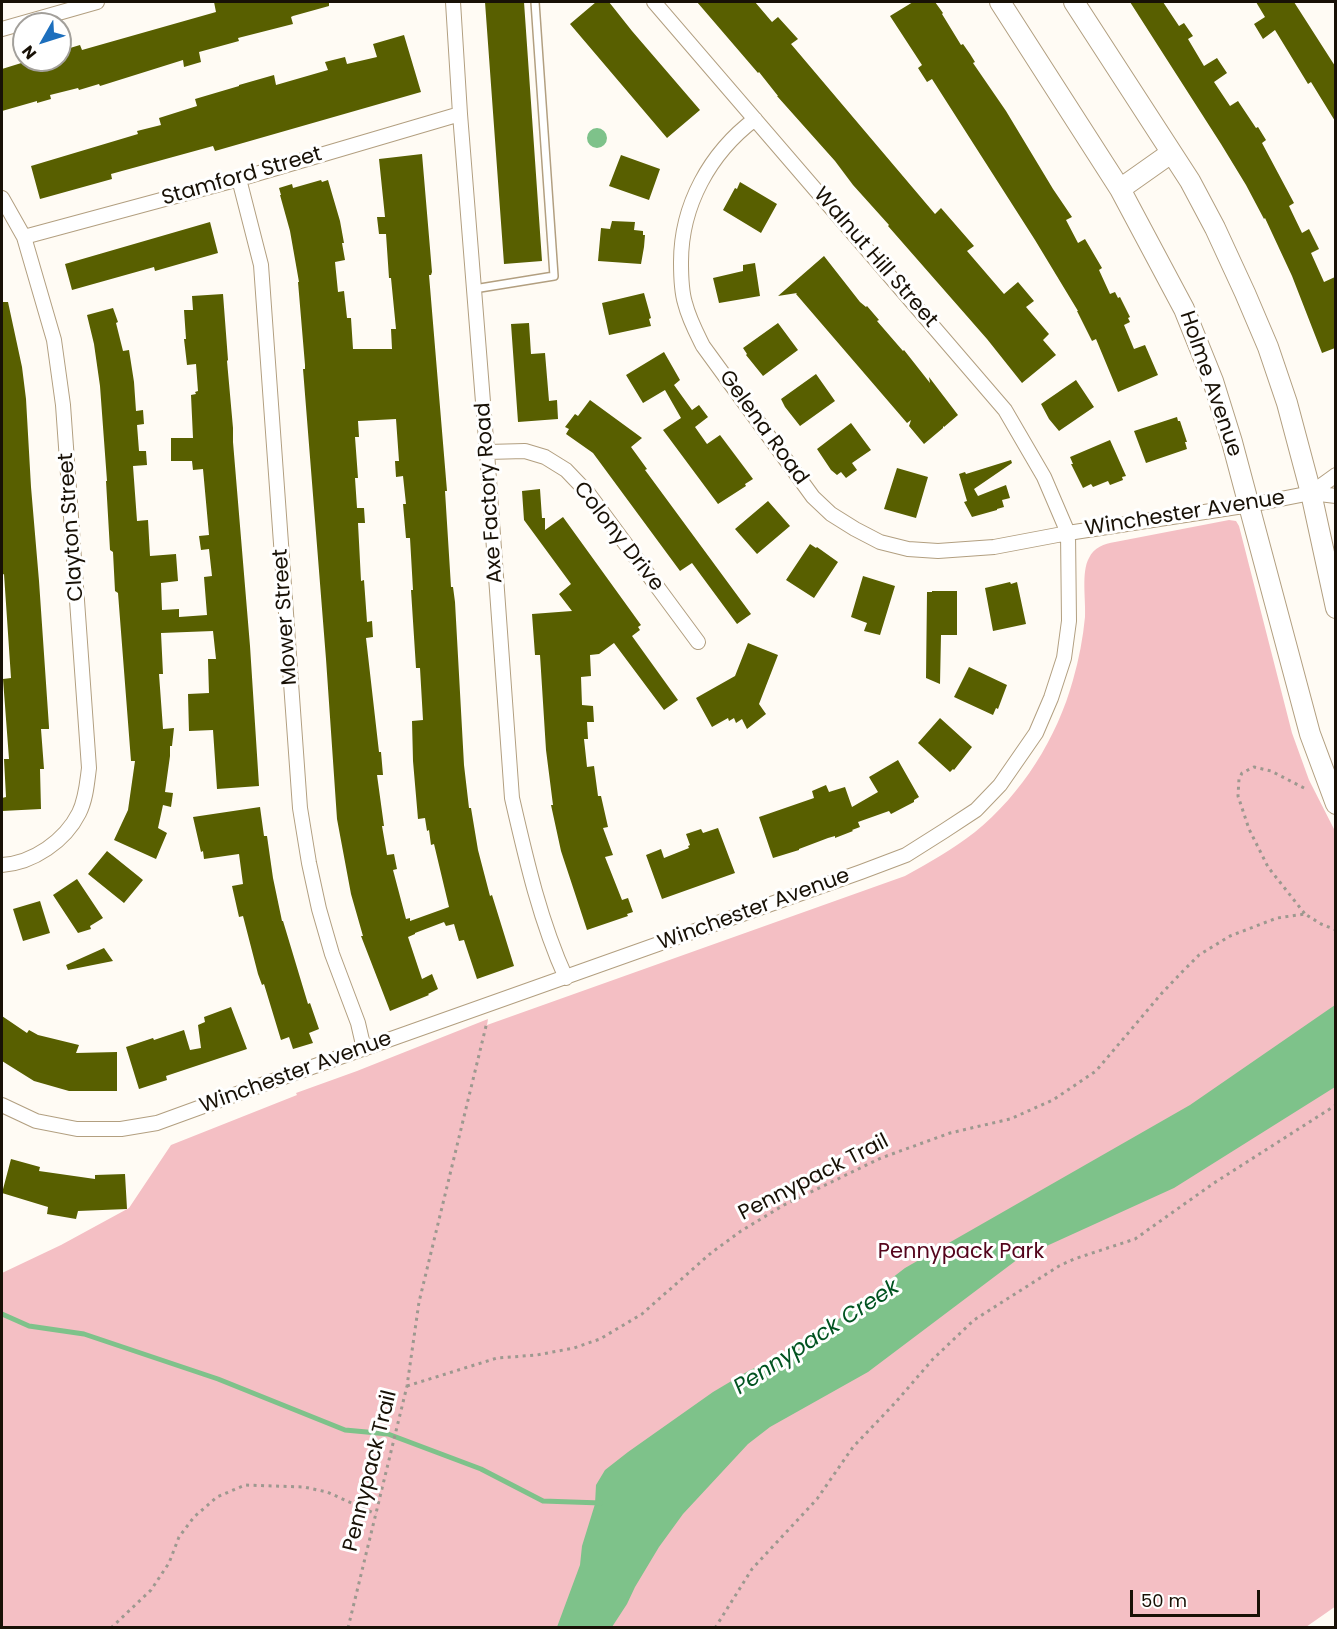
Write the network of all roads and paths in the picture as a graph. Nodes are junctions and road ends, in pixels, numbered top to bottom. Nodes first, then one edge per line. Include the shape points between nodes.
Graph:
1 (97, 2) edge
2 (453, 2) edge
3 (535, 2) edge
4 (654, 2) edge
5 (1000, 2) edge
6 (1074, 2) edge
7 (2, 29) edge
8 (460, 114) junction
9 (755, 119) junction
10 (1171, 153) junction
11 (239, 179) junction
12 (1120, 189) junction
13 (2, 198) edge
14 (24, 237) junction
15 (474, 290) junction
16 (487, 453) junction
17 (1335, 476) edge
18 (1311, 493) junction
19 (1335, 496) edge
20 (1250, 505) junction
21 (1068, 533) junction
22 (1335, 608) edge
23 (698, 642) dead end
24 (1304, 788) dead end
25 (1335, 804) edge
26 (2, 865) edge
27 (1305, 914) junction
28 (1335, 930) edge
29 (566, 978) junction
30 (492, 1004) junction
31 (364, 1049) junction
32 (2, 1105) edge
33 (1335, 1105) edge
34 (407, 1386) junction
35 (376, 1514) junction
36 (111, 1628) edge
37 (348, 1628) edge
38 (715, 1628) edge

1 - 7 street
2 - 8 street, Axe Factory Road
3 - 15 lane via 554,276
4 - 9 street, Walnut Hill Street
5 - 12 main road, Holme Avenue
6 - 10 main road
8 - 11 street, Stamford Street
8 - 15 street, Axe Factory Road
9 - 21 street, Walnut Hill Street via 1005,410 1044,477
9 - 21 street, Gelena Road via 717,155 691,202 681,249 684,302 703,346 813,497 855,529 880,542 908,549 993,547
10 - 12 main road
10 - 18 main road via 1215,228 1263,336 1287,403
11 - 14 street, Stamford Street
11 - 31 street, Mower Street via 261,265 300,808 319,909
12 - 20 main road, Holme Avenue via 1184,309 1213,381
13 - 14 street, Clayton Street
14 - 26 street, Clayton Street via 54,340 63,405 89,768 79,813 65,833 29,859
15 - 16 street, Axe Factory Road
16 - 23 street, Colony Drive via 525,451 566,470 588,493
16 - 29 street, Axe Factory Road via 513,798 537,900
17 - 18 street, Winchester Avenue
18 - 19 street, Winchester Avenue
18 - 20 street, Winchester Avenue
18 - 22 main road
20 - 21 street, Winchester Avenue
20 - 25 main road, Holme Avenue via 1310,735
21 - 29 street, Winchester Avenue via 1069,621 1064,658 1051,698 1019,759 976,810 906,855
24 - 27 path via 1254,767 1239,779 1238,796 1268,867
27 - 28 path
27 - 34 path, Pennypack Trail via 1277,918 1230,936 1199,955 1096,1071 1053,1100 1010,1119 950,1133 881,1158 784,1205 711,1253 642,1314 600,1339 537,1355 497,1358
29 - 30 street, Winchester Avenue
30 - 31 street, Winchester Avenue
30 - 34 path via 419,1302
31 - 32 street, Winchester Avenue via 157,1123 130,1128 77,1129 36,1121
33 - 38 path via 1136,1239 1059,1266 974,1320 853,1447 817,1499 752,1569
34 - 35 path, Pennypack Trail
35 - 36 path via 327,1492 304,1487 245,1485 217,1497 194,1517 179,1538 152,1590
35 - 37 path, Pennypack Trail

